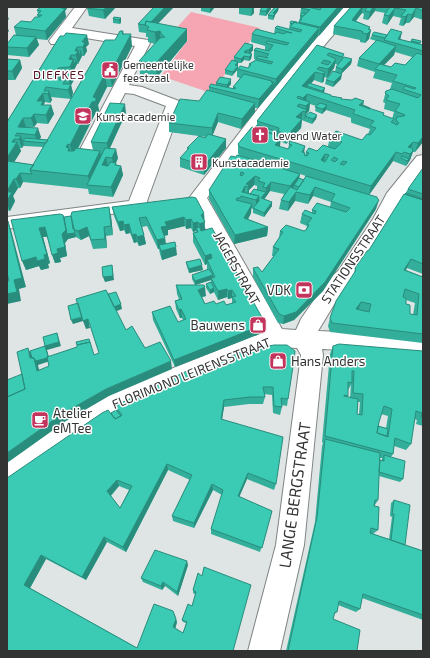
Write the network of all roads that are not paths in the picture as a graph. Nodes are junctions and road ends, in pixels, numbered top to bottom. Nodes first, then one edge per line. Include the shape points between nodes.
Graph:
1 (81, 7) edge
2 (351, 7) edge
3 (66, 27) junction
4 (48, 56) edge
5 (120, 88) junction
6 (84, 157) edge
7 (423, 160) edge
8 (159, 203) edge
9 (136, 206) junction
10 (7, 223) edge
11 (276, 338) junction
12 (304, 340) junction
13 (423, 350) edge
14 (7, 476) edge
15 (264, 651) edge

1 - 3 street
2 - 11 street, JAGERSTRAAT via 289,78 235,160 190,199
3 - 4 street
3 - 5 street via 143,43
5 - 6 street
5 - 9 street via 137,90 174,104
7 - 12 street, STATIONSSTRAAT via 389,201 381,220 346,275 334,287 309,325
8 - 9 street
9 - 10 street
11 - 12 street
11 - 14 street, FLORIMOND LEIRENSSTRAAT via 114,403 52,442
12 - 13 street via 366,342
12 - 15 street, LANGE BERGSTRAAT via 311,348 312,355 290,545

